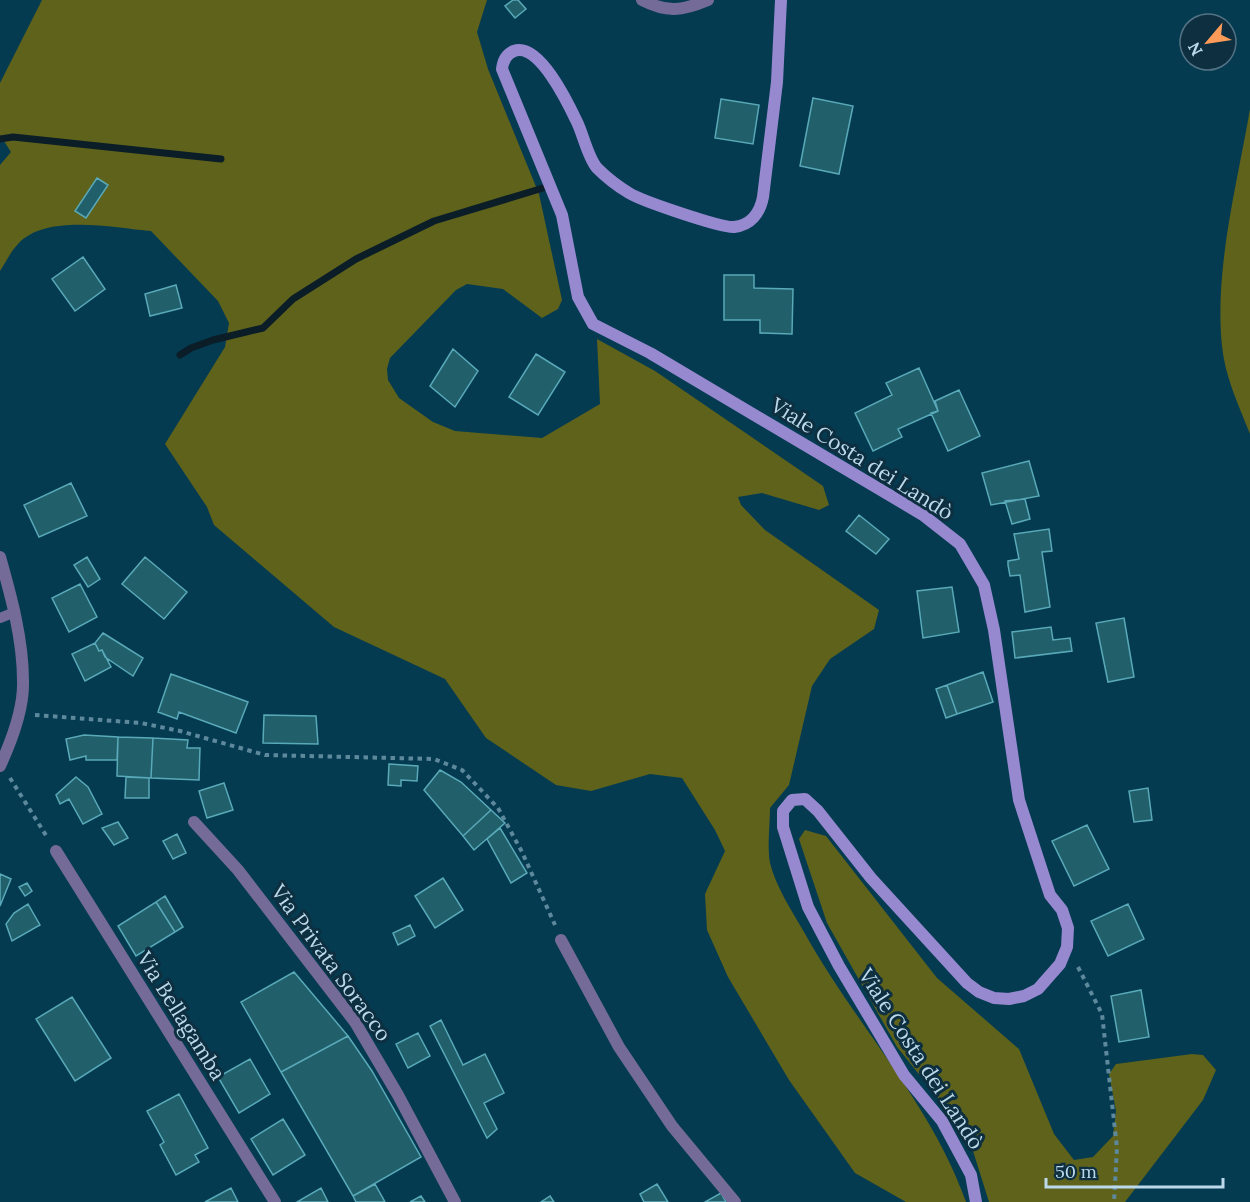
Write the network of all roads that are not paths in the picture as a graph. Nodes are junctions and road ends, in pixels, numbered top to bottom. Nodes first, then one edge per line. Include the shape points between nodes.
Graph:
1 (642, 0) edge
2 (708, 0) edge
3 (781, 0) edge
4 (0, 556) edge
5 (15, 612) junction
6 (0, 618) edge
7 (1, 765) edge
8 (194, 822) dead end
9 (56, 851) road end
10 (561, 940) road end
11 (275, 1202) edge
12 (455, 1202) edge
13 (735, 1202) edge
14 (976, 1202) edge

1 - 2 street via 657,8 673,10
3 - 14 street, Viale Costa dei Landò via 777,82 764,197 757,214 741,226 722,226 630,194 596,166 551,75 532,54 520,50 509,53 503,63 503,75 562,215 578,297 593,324 650,353 923,515 960,544 984,585 1019,800 1050,895 1062,910 1068,928 1060,964 1048,978 1024,996 994,998 980,992 871,878 818,811 804,799 792,800 783,810 783,827 808,907 903,1075 942,1121 971,1175
4 - 5 street
5 - 6 lane
5 - 7 street via 24,682 17,725
8 - 12 street, Via Privata Soracco via 245,879 355,1022
9 - 11 street, Via Bellagamba
10 - 13 street via 626,1057 672,1126

